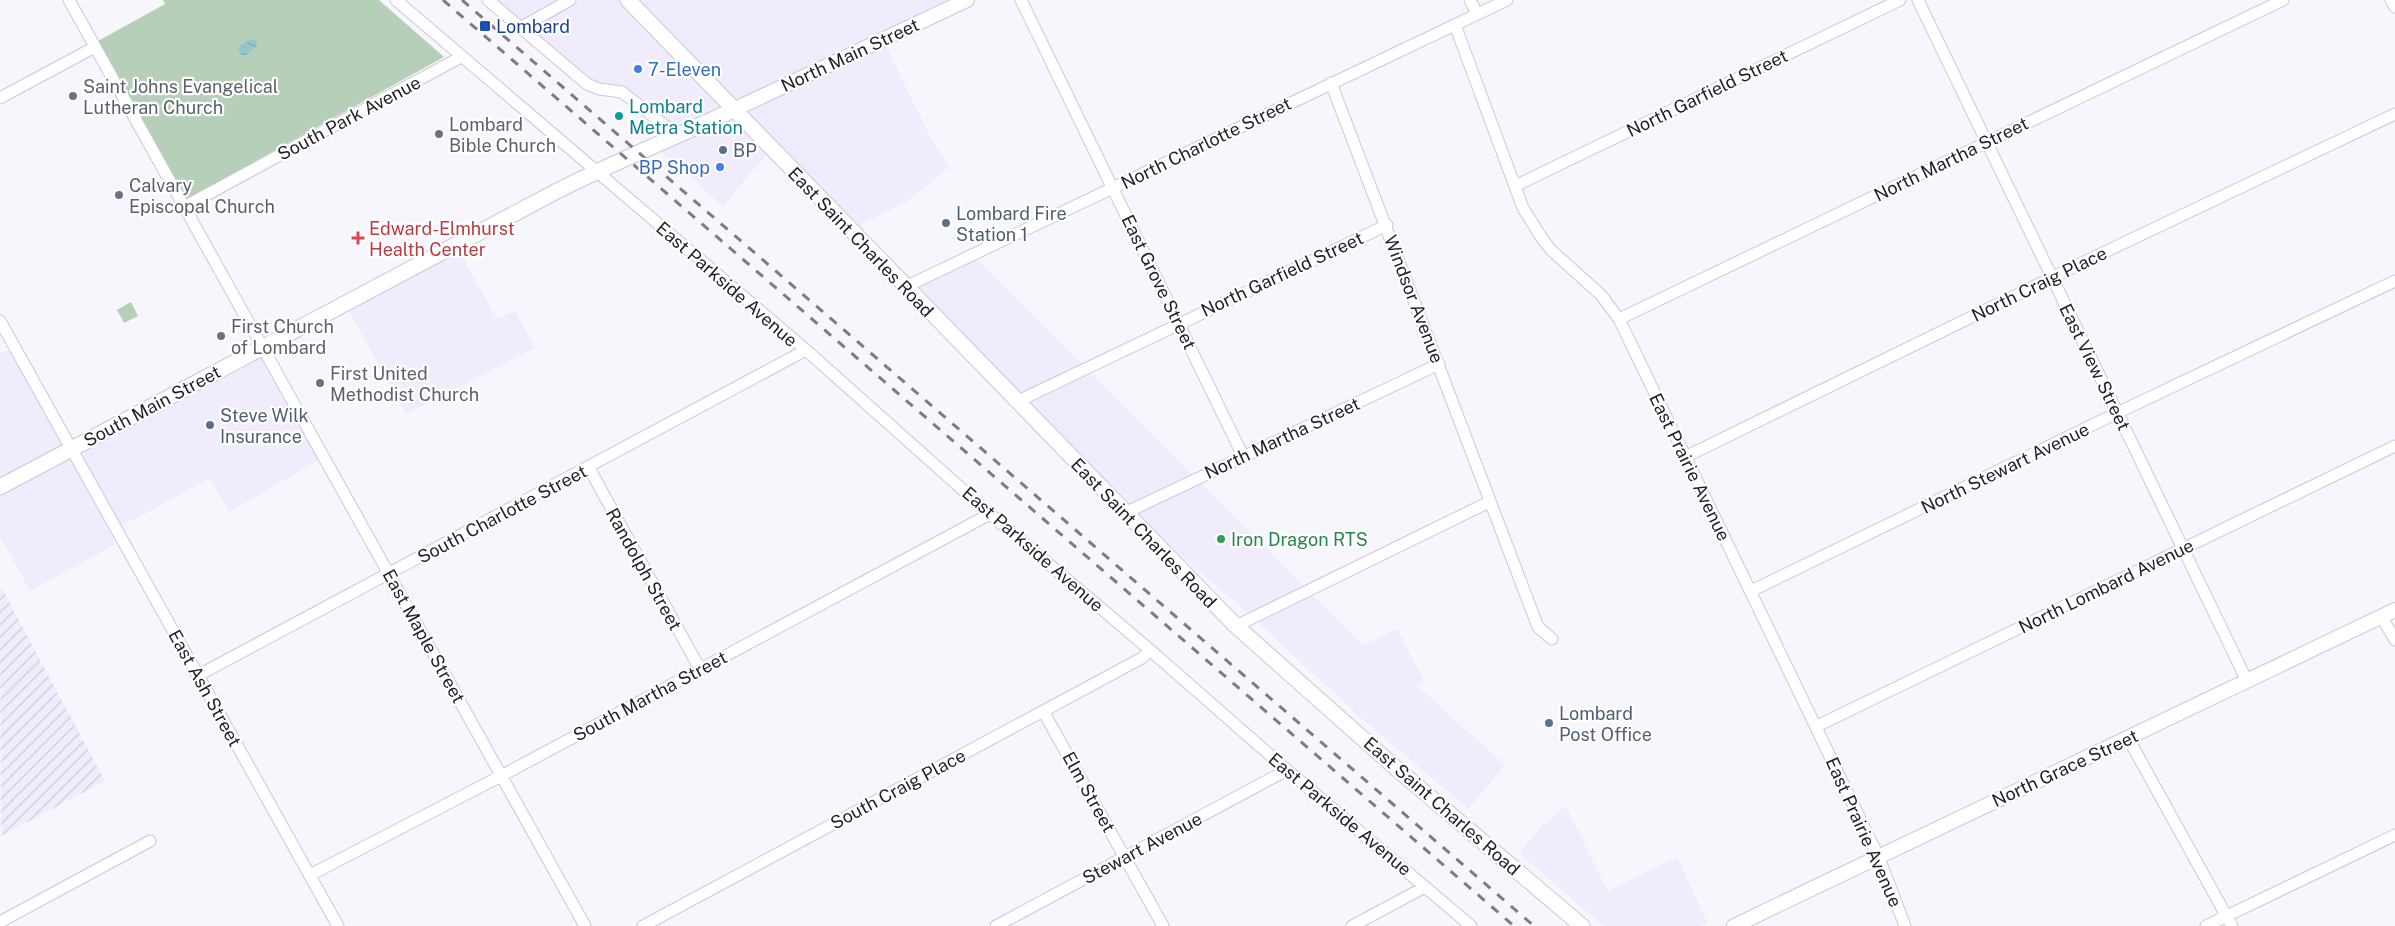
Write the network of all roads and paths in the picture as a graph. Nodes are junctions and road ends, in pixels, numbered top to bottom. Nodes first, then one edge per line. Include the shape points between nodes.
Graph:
1 (69, 0) edge
2 (396, 0) edge
3 (488, 0) edge
4 (570, 0) edge
5 (628, 0) edge
6 (967, 0) edge
7 (1020, 0) edge
8 (1470, 0) edge
9 (1507, 0) edge
10 (1900, 0) edge
11 (1918, 0) edge
12 (2283, 0) edge
13 (2391, 0) edge
14 (2395, 7) edge
15 (1477, 14) junction
16 (1454, 25) junction
17 (520, 28) junction
18 (95, 47) junction
19 (461, 57) junction
20 (1331, 83) junction
21 (0, 98) edge
22 (733, 110) junction
23 (2395, 114) edge
24 (678, 136) junction
25 (1987, 142) junction
26 (596, 171) junction
27 (1515, 186) junction
28 (1113, 187) junction
29 (184, 207) junction
30 (1387, 225) junction
31 (2052, 278) junction
32 (2395, 281) edge
33 (905, 287) junction
34 (1619, 319) junction
35 (0, 321) edge
36 (1180, 323) junction
37 (262, 347) junction
38 (806, 350) junction
39 (1439, 364) junction
40 (1016, 402) junction
41 (2117, 413) junction
42 (2395, 446) edge
43 (71, 450) junction
44 (1243, 456) junction
45 (1685, 457) junction
46 (589, 468) junction
47 (0, 487) edge
48 (1489, 502) junction
49 (1125, 513) junction
50 (990, 514) junction
51 (2182, 549) junction
52 (389, 573) junction
53 (1751, 591) junction
54 (2395, 610) edge
55 (2381, 616) junction
56 (1236, 626) junction
57 (1552, 639) dead end
58 (2395, 640) edge
59 (1150, 650) junction
60 (700, 669) junction
61 (197, 676) junction
62 (2247, 681) junction
63 (1043, 711) junction
64 (1817, 726) junction
65 (2128, 738) junction
66 (1287, 770) junction
67 (501, 776) junction
68 (2395, 835) edge
69 (150, 841) dead end
70 (1125, 857) junction
71 (1879, 858) junction
72 (310, 875) junction
73 (1425, 887) junction
74 (2229, 921) edge
75 (0, 922) edge
76 (338, 926) edge
77 (585, 926) edge
78 (643, 926) edge
79 (996, 926) edge
80 (1163, 926) edge
81 (1352, 926) edge
82 (1471, 926) edge
83 (1582, 926) edge
84 (1734, 926) edge
85 (1905, 926) edge
86 (2206, 926) edge

1 - 18 street, East Maple Street
2 - 19 street, East Parkside Avenue
3 - 17 street
4 - 17 street
5 - 22 main road, East Saint Charles Road
6 - 22 street, North Main Street
7 - 28 street, East Grove Street
8 - 15 street
9 - 15 street, North Charlotte Street
10 - 27 street, North Garfield Street
11 - 25 street, East View Street
12 - 25 street, North Martha Street
13 - 14 street
15 - 16 street, North Charlotte Street
16 - 20 street, North Charlotte Street
16 - 27 street, East Prairie Avenue
17 - 24 street via 587,84 631,97
18 - 21 street
18 - 29 street, East Maple Street
19 - 26 street, East Parkside Avenue
19 - 29 street, South Park Avenue
20 - 28 street, North Charlotte Street
20 - 30 street, Windsor Avenue
22 - 24 main road, South Main Street
22 - 33 main road, East Saint Charles Road
23 - 31 street, North Craig Place
24 - 26 main road, South Main Street
25 - 31 street, East View Street
25 - 34 street, North Martha Street
26 - 37 main road, South Main Street
26 - 38 street, East Parkside Avenue
27 - 34 street, East Prairie Avenue via 1523,208 1540,237 1606,300
28 - 33 street, North Charlotte Street
28 - 36 street, East Grove Street
29 - 37 street, East Maple Street
30 - 36 street, North Garfield Street
30 - 39 street, Windsor Avenue
31 - 41 street, East View Street
31 - 45 street, North Craig Place
32 - 41 street, North Stewart Avenue
33 - 40 main road, East Saint Charles Road
34 - 45 street, East Prairie Avenue
35 - 43 street, East Ash Street
36 - 40 street, North Garfield Street
36 - 44 street, East Grove Street
37 - 43 main road, South Main Street
37 - 52 street, East Maple Street
38 - 46 street, South Charlotte Street
38 - 50 street, East Parkside Avenue
39 - 44 street, North Martha Street
39 - 48 street, Windsor Avenue
40 - 49 main road, East Saint Charles Road
41 - 51 street, East View Street
41 - 53 street, North Stewart Avenue
42 - 51 street, North Lombard Avenue
43 - 47 main road, South Main Street
43 - 61 street, East Ash Street
44 - 49 street, North Martha Street
45 - 53 street, East Prairie Avenue
46 - 52 street, South Charlotte Street
46 - 60 street, Randolph Street
48 - 56 street
48 - 57 street, Windsor Avenue via 1538,628
49 - 56 main road, East Saint Charles Road
50 - 59 street, East Parkside Avenue
50 - 60 street, South Martha Street
51 - 62 street, East View Street
51 - 64 street, North Lombard Avenue
52 - 61 street, South Charlotte Street
52 - 67 street, East Maple Street
53 - 64 street, East Prairie Avenue
54 - 55 street, North Grace Street
55 - 58 street
55 - 62 street, North Grace Street
56 - 83 main road, East Saint Charles Road via 1397,769
59 - 63 street, South Craig Place via 1142,658
59 - 66 street, East Parkside Avenue
60 - 67 street, South Martha Street
61 - 72 street, East Ash Street
62 - 65 street, North Grace Street
63 - 70 street, Elm Street
63 - 78 street, South Craig Place
64 - 71 street, East Prairie Avenue
65 - 71 street, North Grace Street
65 - 74 street
66 - 70 street, Stewart Avenue
66 - 73 street, East Parkside Avenue
67 - 72 street, South Martha Street
67 - 77 street, East Maple Street
68 - 74 street
69 - 75 street
70 - 79 street, Stewart Avenue
70 - 80 street, Elm Street
71 - 84 street, North Grace Street
71 - 85 street, East Prairie Avenue
72 - 76 street, East Ash Street
73 - 81 street
73 - 82 street, East Parkside Avenue
74 - 86 street

